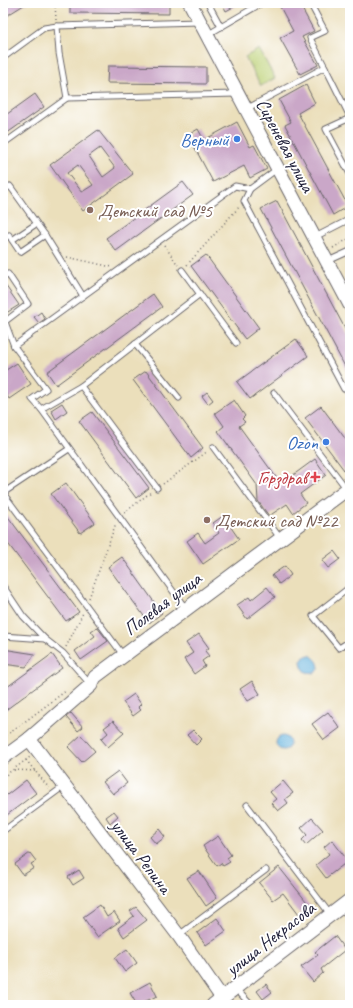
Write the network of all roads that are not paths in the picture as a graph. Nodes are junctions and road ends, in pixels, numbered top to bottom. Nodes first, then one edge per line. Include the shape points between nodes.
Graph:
1 (190, 3) edge
2 (208, 3) edge
3 (262, 3) edge
4 (310, 3) edge
5 (199, 22) junction
6 (56, 26) junction
7 (221, 27) junction
8 (207, 35) junction
9 (3, 58) edge
10 (325, 67) junction
11 (237, 94) junction
12 (67, 98) junction
13 (245, 109) junction
14 (350, 117) edge
15 (3, 144) edge
16 (277, 169) junction
17 (350, 174) edge
18 (250, 189) junction
19 (3, 190) edge
20 (350, 219) edge
21 (36, 224) junction
22 (45, 235) junction
23 (314, 237) junction
24 (3, 239) edge
25 (12, 240) junction
26 (350, 251) edge
27 (325, 258) junction
28 (182, 270) road end
29 (3, 278) edge
30 (200, 294) junction
31 (83, 296) junction
32 (350, 305) edge
33 (4, 322) edge
34 (236, 343) dead end
35 (136, 344) junction
36 (14, 346) junction
37 (81, 386) junction
38 (344, 389) dead end
39 (274, 392) dead end
40 (179, 398) dead end
41 (41, 409) junction
42 (213, 447) road end
43 (69, 449) junction
44 (157, 488) road end
45 (348, 488) edge
46 (3, 493) edge
47 (280, 538) junction
48 (3, 586) edge
49 (350, 587) edge
50 (186, 609) junction
51 (3, 636) edge
52 (45, 639) junction
53 (350, 641) edge
54 (123, 655) junction
55 (91, 685) junction
56 (29, 739) junction
57 (3, 758) edge
58 (65, 786) junction
59 (247, 805) dead end
60 (3, 831) edge
61 (266, 870) dead end
62 (350, 900) edge
63 (330, 914) junction
64 (179, 936) junction
65 (236, 989) junction
66 (218, 1002) edge
67 (251, 1005) edge

1 - 5 street, Сиреневая улица
2 - 7 lane
3 - 7 lane
4 - 10 lane via 325,31 310,38
5 - 6 lane
5 - 8 street, Сиреневая улица
6 - 9 lane via 44,28
6 - 12 lane via 58,53
7 - 8 lane
8 - 11 street, Сиреневая улица
10 - 13 lane
10 - 14 lane
11 - 12 lane
11 - 13 street, Сиреневая улица
12 - 15 lane
13 - 16 street, Сиреневая улица
14 - 17 lane via 326,129
16 - 18 lane
16 - 23 street, Сиреневая улица
18 - 31 lane via 235,186
18 - 38 lane via 244,201
19 - 21 lane via 10,186
20 - 23 lane
21 - 22 lane
21 - 25 lane
22 - 25 lane via 20,252
22 - 31 lane
23 - 27 street, Сиреневая улица
24 - 25 lane via 9,235
26 - 27 lane
27 - 32 street, Сиреневая улица
28 - 30 lane
29 - 33 lane via 8,274 28,304
30 - 34 lane
30 - 35 lane
31 - 36 lane
33 - 36 lane
35 - 37 lane
35 - 40 lane
36 - 41 lane via 46,389 32,399
37 - 41 lane
37 - 44 lane
39 - 45 lane
41 - 43 lane
42 - 47 lane
43 - 46 lane
43 - 50 lane
45 - 47 street, Полевая улица
46 - 54 lane
47 - 50 street, Полевая улица
48 - 52 lane via 23,616
49 - 53 lane via 314,616 339,648
50 - 54 street, Полевая улица
51 - 52 lane
52 - 55 lane via 63,653
54 - 55 street, Полевая улица via 95,677
55 - 56 street, Полевая улица
56 - 57 street, Полевая улица
56 - 58 street, улица Репина
58 - 60 lane
58 - 64 street, улица Репина
59 - 63 lane
61 - 64 lane
62 - 63 street, улица Некрасова
63 - 65 street, улица Некрасова
64 - 66 street, улица Репина
65 - 66 street, улица Некрасова
65 - 67 lane

